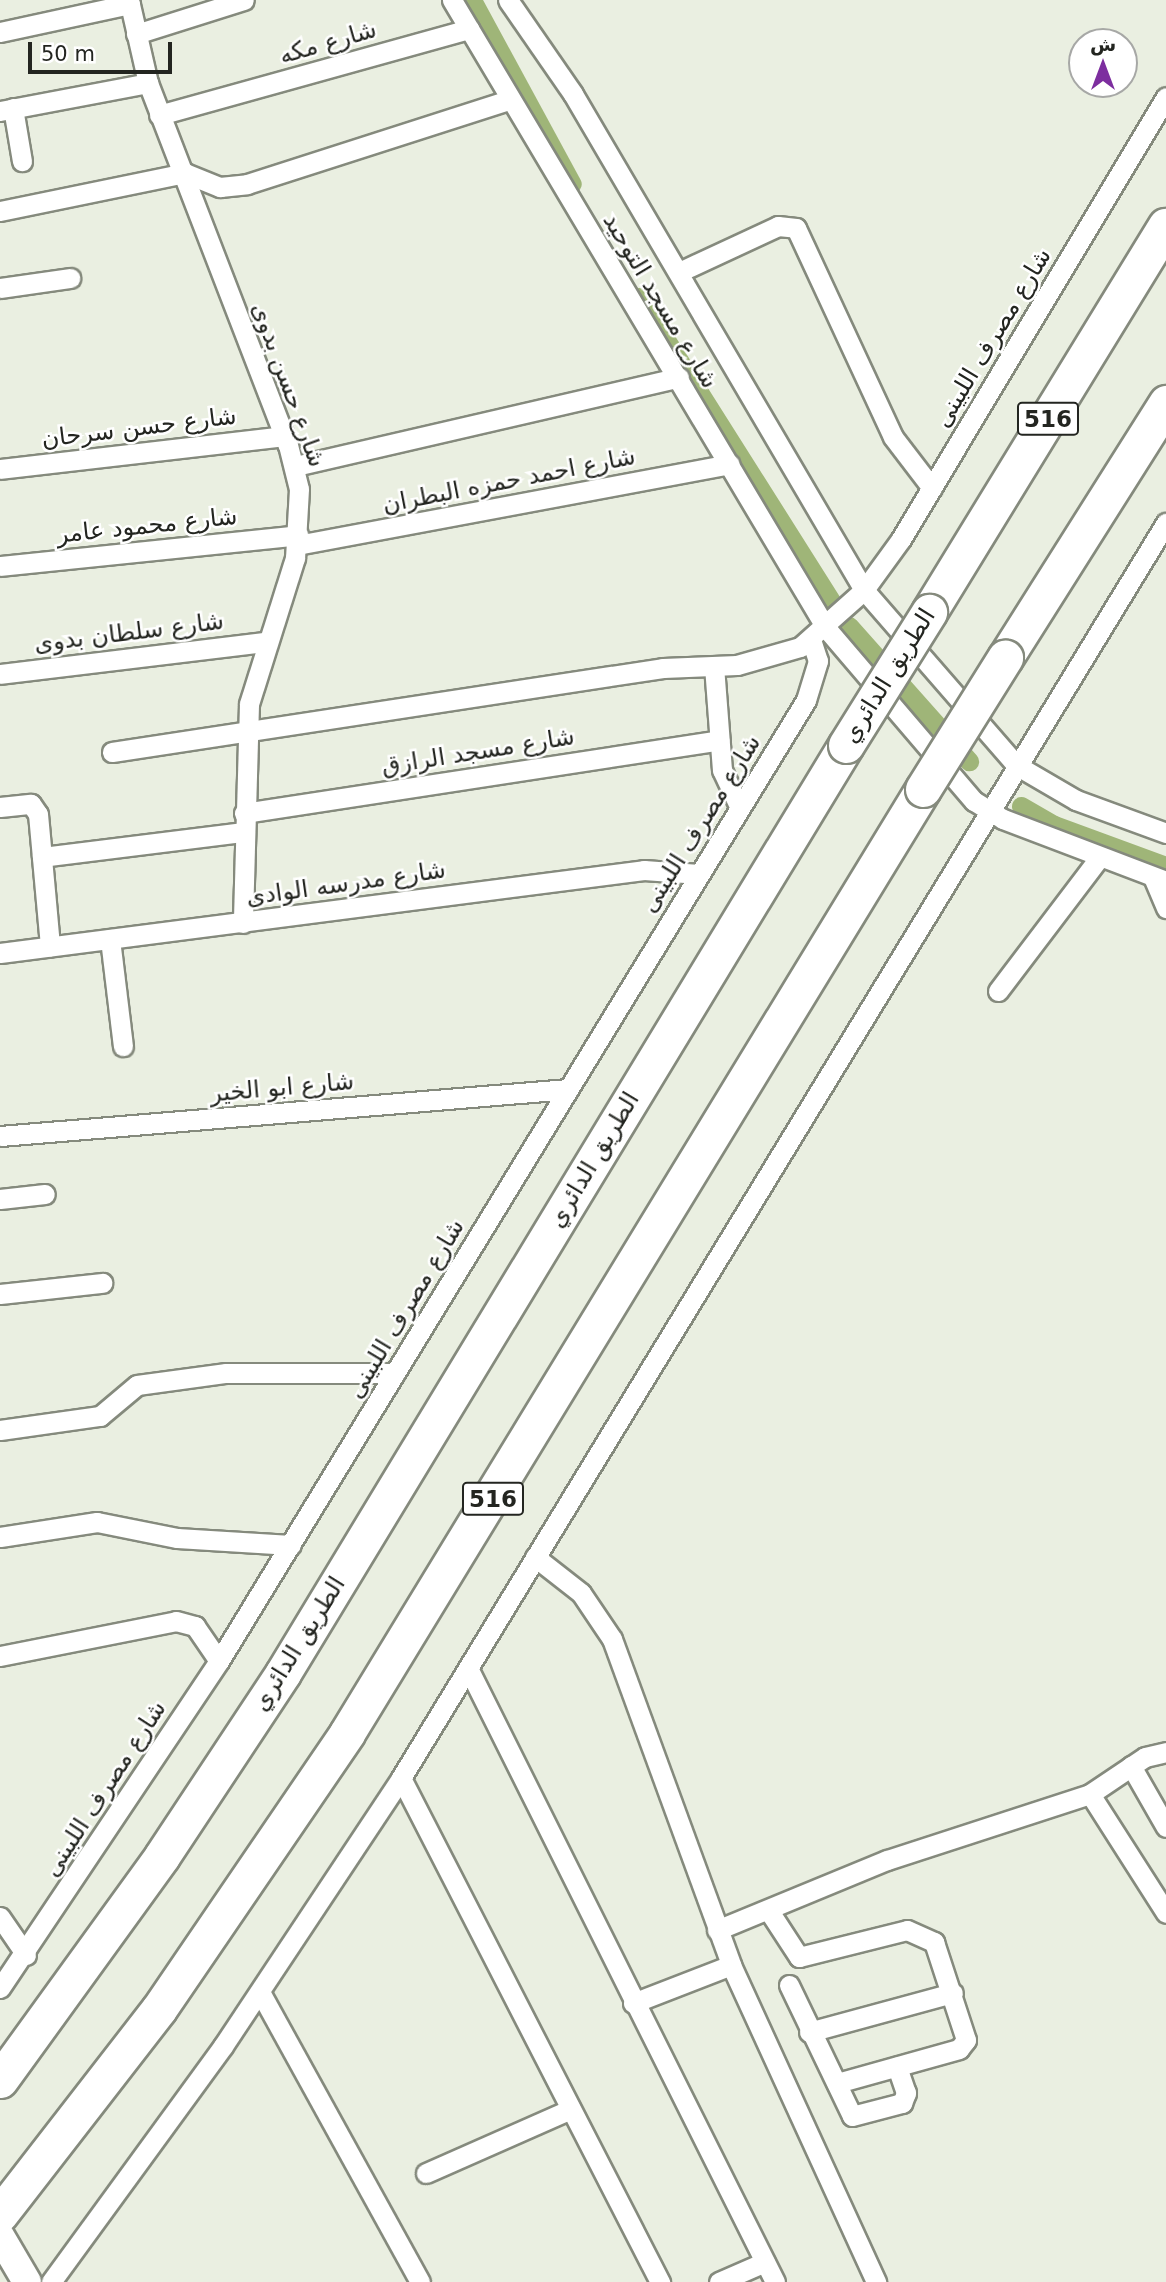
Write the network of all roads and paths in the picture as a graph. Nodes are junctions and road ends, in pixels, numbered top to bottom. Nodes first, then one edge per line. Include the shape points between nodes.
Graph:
1 (244, 0) edge
2 (452, 0) edge
3 (509, 0) edge
4 (130, 2) edge
5 (469, 29) junction
6 (0, 32) edge
7 (136, 34) junction
8 (148, 83) junction
9 (1166, 97) edge
10 (508, 100) junction
11 (7, 109) edge
12 (159, 115) junction
13 (22, 161) dead end
14 (185, 173) junction
15 (0, 211) edge
16 (1166, 226) edge
17 (679, 272) junction
18 (70, 278) dead end
19 (0, 288) edge
20 (679, 377) junction
21 (1166, 403) edge
22 (284, 436) junction
23 (729, 464) junction
24 (295, 466) junction
25 (0, 469) edge
26 (932, 488) junction
27 (1166, 523) edge
28 (298, 540) junction
29 (0, 566) edge
30 (864, 590) junction
31 (818, 634) junction
32 (265, 642) junction
33 (714, 666) junction
34 (0, 674) edge
35 (247, 733) junction
36 (719, 740) junction
37 (112, 752) dead end
38 (1016, 765) junction
39 (0, 807) edge
40 (740, 807) junction
41 (988, 811) junction
42 (244, 822) junction
43 (1166, 833) edge
44 (42, 857) junction
45 (1099, 858) junction
46 (699, 874) junction
47 (1160, 879) edge
48 (1166, 908) edge
49 (243, 923) junction
50 (110, 939) junction
51 (50, 946) junction
52 (0, 953) edge
53 (998, 991) dead end
54 (123, 1046) dead end
55 (568, 1089) junction
56 (0, 1136) edge
57 (45, 1194) dead end
58 (0, 1199) edge
59 (102, 1283) dead end
60 (0, 1294) edge
61 (395, 1373) junction
62 (0, 1430) edge
63 (0, 1537) edge
64 (291, 1545) junction
65 (535, 1557) junction
66 (0, 1656) edge
67 (219, 1661) junction
68 (468, 1668) junction
69 (1166, 1752) edge
70 (1131, 1766) junction
71 (401, 1778) junction
72 (1090, 1794) junction
73 (1166, 1827) edge
74 (769, 1911) junction
75 (1166, 1913) edge
76 (0, 1917) edge
77 (717, 1930) junction
78 (26, 1955) junction
79 (731, 1965) junction
80 (789, 1985) dead end
81 (0, 1988) edge
82 (260, 1992) junction
83 (953, 1993) junction
84 (633, 2003) junction
85 (809, 2032) junction
86 (897, 2067) junction
87 (0, 2080) edge
88 (837, 2083) junction
89 (571, 2109) junction
90 (426, 2173) dead end
91 (0, 2214) edge
92 (0, 2236) edge
93 (765, 2262) junction
94 (27, 2282) edge
95 (51, 2282) edge
96 (420, 2282) edge
97 (660, 2282) edge
98 (719, 2282) edge
99 (775, 2282) edge
100 (876, 2282) edge

1 - 7 street
2 - 5 street, شارع مسجد التوحيد
3 - 17 street, شارع مسجد التوحيد
4 - 6 street
4 - 7 street, شارع حسن بدوى
5 - 10 street, شارع مسجد التوحيد
5 - 12 street, شارع مكه
7 - 8 street, شارع حسن بدوى
8 - 11 street
8 - 12 street, شارع حسن بدوى
9 - 26 street, شارع مصرف اللبينى
10 - 14 street via 247,184 220,187
10 - 20 street, شارع مسجد التوحيد
11 - 13 street
12 - 14 street, شارع حسن بدوى
14 - 15 street
14 - 22 street, شارع حسن بدوى
16 - 87 highway, الطريق الدائري / 516, bridge via 283,1673 146,1879
17 - 26 street via 778,226 796,228 893,437
17 - 30 street, شارع مسجد التوحيد
18 - 19 street
20 - 23 street, شارع مسجد التوحيد
20 - 24 street
21 - 91 highway, 516, bridge via 923,789 339,1744 159,2009
22 - 24 street, شارع حسن بدوى
22 - 25 street, شارع حسن سرحان
23 - 28 street, شارع احمد حمزه البطران
23 - 31 street, شارع مسجد التوحيد
24 - 28 street, شارع حسن بدوى
26 - 30 street, شارع مصرف اللبينى
27 - 38 street
28 - 29 street, شارع محمود عامر
28 - 32 street, شارع حسن بدوى
30 - 31 street, شارع مصرف اللبينى
30 - 38 street, شارع مسجد التوحيد
31 - 33 street via 761,661
31 - 40 street, شارع مصرف اللبينى via 812,688
31 - 41 street via 962,790
32 - 34 street, شارع سلطان بدوى
32 - 35 street, شارع حسن بدوى
33 - 35 street via 663,668
33 - 36 street
35 - 37 street
35 - 42 street, شارع حسن بدوى
36 - 40 street via 722,771
36 - 42 street, شارع مسجد الرازق
38 - 41 street
38 - 43 street, شارع مسجد التوحيد via 1055,790
39 - 44 street via 36,808
40 - 46 street, شارع مصرف اللبينى
41 - 45 street
41 - 65 street
42 - 44 street, شارع مسجد الرازق
42 - 49 street, شارع حسن بدوى
44 - 51 street
45 - 47 street
45 - 53 street
46 - 49 street, شارع مدرسه الوادى via 644,870
46 - 55 street, شارع مصرف اللبينى
47 - 48 street
49 - 50 street, شارع مدرسه الوادى
50 - 51 street, شارع مدرسه الوادى
50 - 54 street
51 - 52 street, شارع مدرسه الوادى
55 - 56 street, شارع ابو الخير
55 - 61 street, شارع مصرف اللبينى
57 - 58 street
59 - 60 street
61 - 62 street via 226,1373 137,1385 118,1395 100,1416
61 - 64 street, شارع مصرف اللبينى
63 - 64 street via 97,1522 177,1538
64 - 67 street, شارع مصرف اللبينى
65 - 68 street
65 - 77 street via 581,1593 612,1639
66 - 67 street via 176,1621 195,1626
67 - 78 street, شارع مصرف اللبينى
68 - 71 street
68 - 84 street
69 - 70 street
70 - 72 street
70 - 73 street
71 - 82 street
71 - 89 street
72 - 74 street via 887,1860
72 - 75 street
74 - 77 street
74 - 83 street via 791,1951 805,1958 919,1931 934,1942
76 - 78 street
77 - 79 street
78 - 81 street, شارع مصرف اللبينى
79 - 84 street
79 - 100 street
80 - 85 street
82 - 95 street
82 - 96 street
83 - 85 street
83 - 86 street via 966,2040 959,2049
84 - 93 street
85 - 88 street
86 - 88 street
86 - 88 street via 906,2093 902,2104 858,2117 848,2111
89 - 90 street
89 - 97 street
92 - 94 street
93 - 98 street
93 - 99 street

